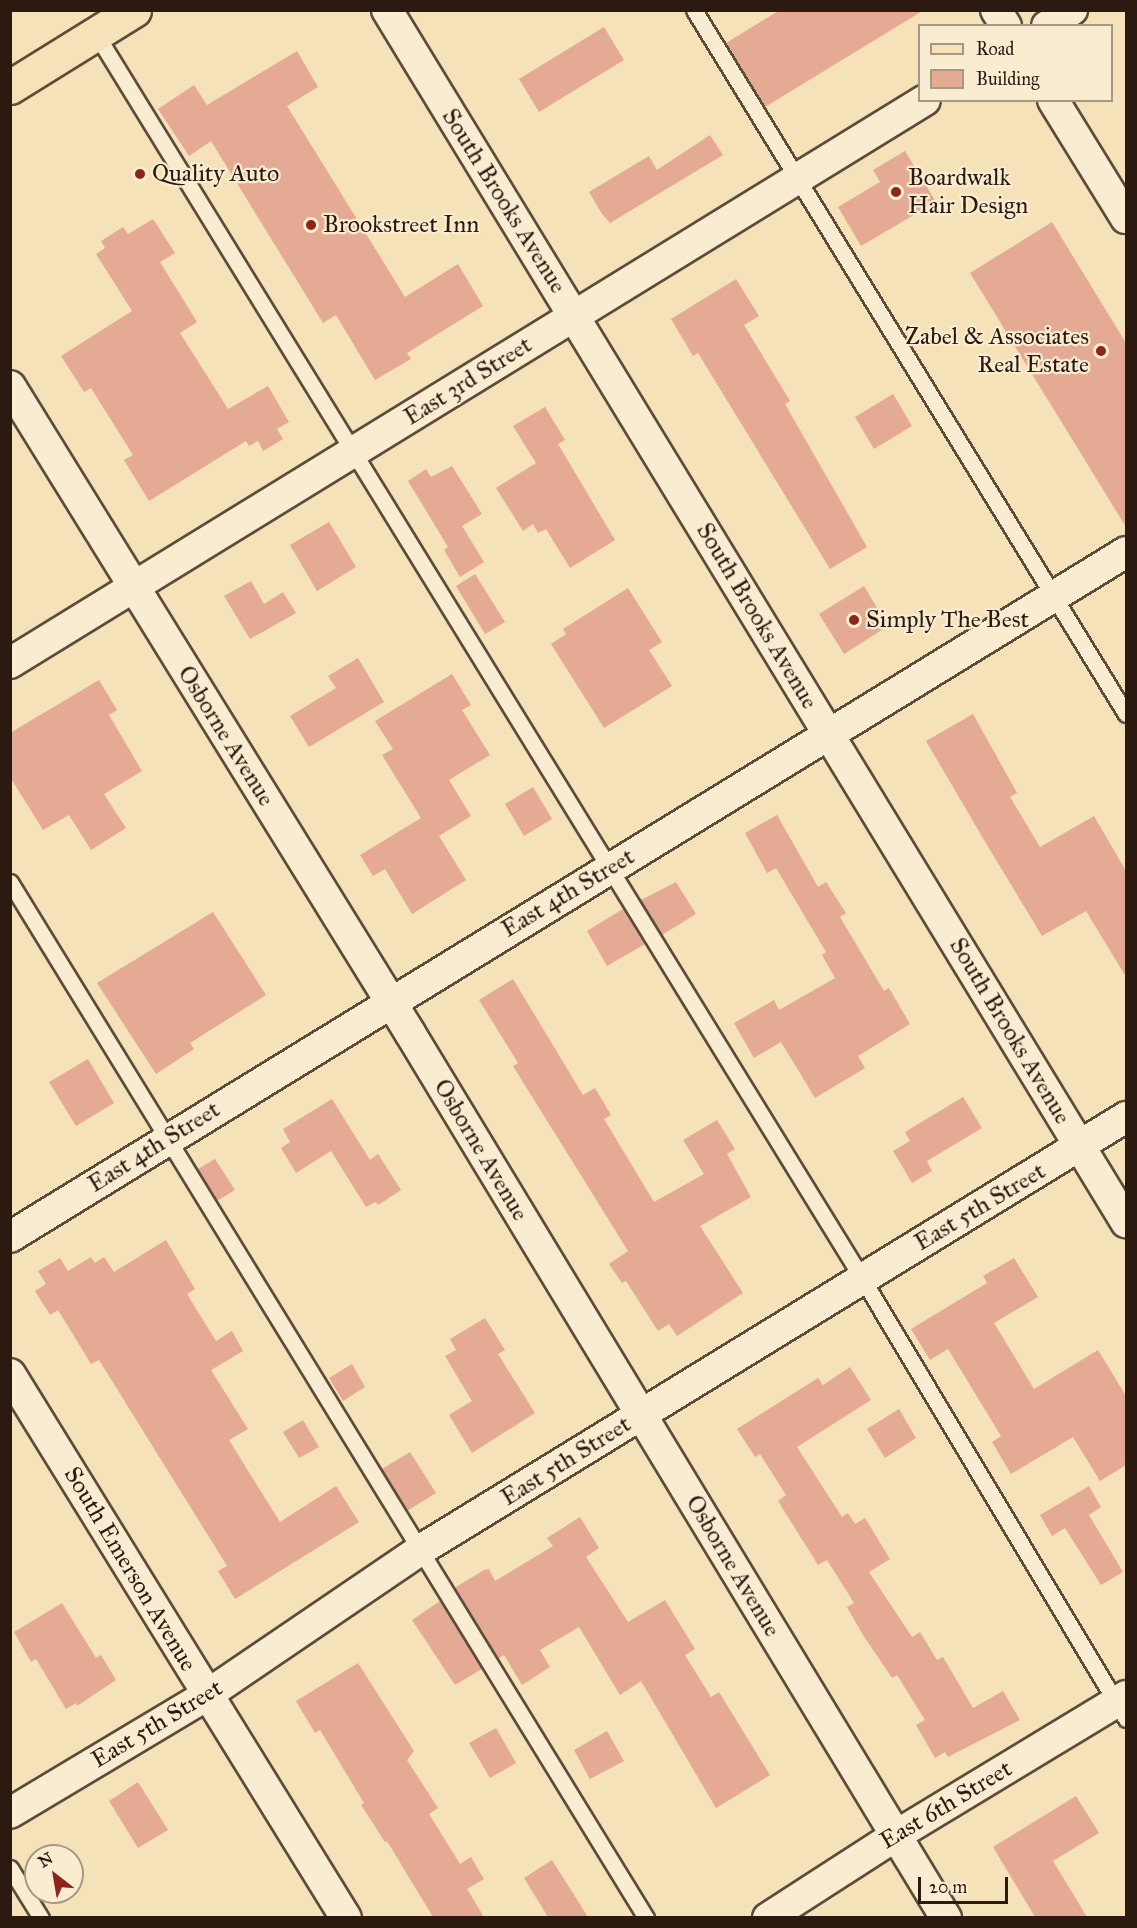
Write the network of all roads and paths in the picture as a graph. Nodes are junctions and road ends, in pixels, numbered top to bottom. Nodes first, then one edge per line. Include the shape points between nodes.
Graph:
1 (134, 10) edge
2 (387, 10) edge
3 (694, 10) edge
4 (996, 10) edge
5 (1072, 10) edge
6 (1005, 24) edge
7 (1050, 24) edge
8 (96, 34) junction
9 (10, 87) edge
10 (922, 102) edge
11 (1054, 102) edge
12 (796, 180) junction
13 (1126, 218) edge
14 (574, 316) junction
15 (10, 386) edge
16 (354, 452) junction
17 (1126, 552) edge
18 (133, 586) junction
19 (1055, 595) junction
20 (10, 663) edge
21 (1126, 714) edge
22 (829, 735) junction
23 (609, 869) junction
24 (10, 882) edge
25 (390, 1001) junction
26 (1126, 1117) edge
27 (166, 1140) junction
28 (1080, 1146) junction
29 (1126, 1222) edge
30 (10, 1236) edge
31 (862, 1278) junction
32 (10, 1374) edge
33 (641, 1414) junction
34 (422, 1549) junction
35 (207, 1695) junction
36 (1123, 1706) edge
37 (10, 1813) edge
38 (895, 1836) junction
39 (10, 1868) edge
40 (41, 1917) edge
41 (346, 1917) edge
42 (646, 1917) edge
43 (768, 1917) edge
44 (946, 1917) edge

1 - 8 main road
2 - 14 street, South Brooks Avenue
3 - 12 lane
4 - 6 street
5 - 7 street
8 - 9 main road
8 - 16 lane
10 - 12 street, East 3rd Street
11 - 13 street
12 - 14 street, East 3rd Street
12 - 19 lane
14 - 16 street, East 3rd Street
14 - 22 street, South Brooks Avenue
15 - 18 street, Osborne Avenue
16 - 18 street, East 3rd Street
16 - 23 lane
17 - 19 street, East 4th Street
18 - 20 street, East 3rd Street
18 - 25 street, Osborne Avenue
19 - 21 lane
19 - 22 street, East 4th Street
22 - 23 street, East 4th Street
22 - 28 street, South Brooks Avenue
23 - 25 street, East 4th Street
23 - 31 lane
24 - 27 lane
25 - 27 street, East 4th Street
25 - 33 street, Osborne Avenue
26 - 28 street, East 5th Street
27 - 30 street, East 4th Street
27 - 34 lane
28 - 29 street, South Brooks Avenue
28 - 31 street, East 5th Street
31 - 33 street, East 5th Street
31 - 36 lane
32 - 35 street, South Emerson Avenue
33 - 34 street, East 5th Street
33 - 38 street, Osborne Avenue
34 - 35 street, East 5th Street
34 - 42 lane
35 - 37 street, East 5th Street
35 - 41 street, South Emerson Avenue
36 - 38 street, East 6th Street
38 - 43 street, East 6th Street
38 - 44 street, Osborne Avenue
39 - 40 lane

